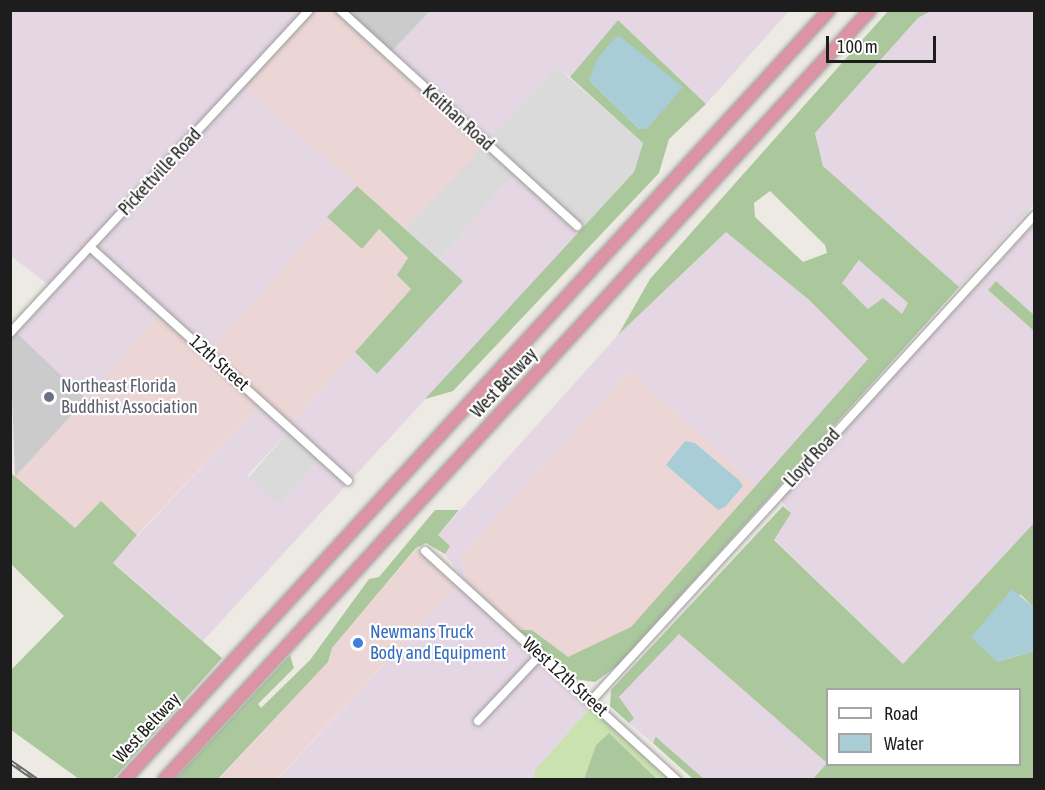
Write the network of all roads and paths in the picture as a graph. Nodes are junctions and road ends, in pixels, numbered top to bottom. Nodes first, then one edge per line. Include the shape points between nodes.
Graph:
1 (309, 10) edge
2 (339, 10) edge
3 (829, 10) edge
4 (870, 10) edge
5 (1035, 216) edge
6 (577, 226) dead end
7 (90, 246) junction
8 (10, 333) edge
9 (348, 481) dead end
10 (425, 551) dead end
11 (540, 655) junction
12 (591, 700) junction
13 (478, 721) dead end
14 (124, 780) edge
15 (164, 780) edge
16 (677, 780) edge

1 - 7 street, Pickettville Road
2 - 6 street, Keithan Road
3 - 14 highway, West Beltway
4 - 15 highway, West Beltway
5 - 12 street, Lloyd Road
7 - 8 street, Pickettville Road
7 - 9 street, 12th Street
10 - 11 street, West 12th Street
11 - 12 street, West 12th Street
11 - 13 street
12 - 16 street, West 12th Street

